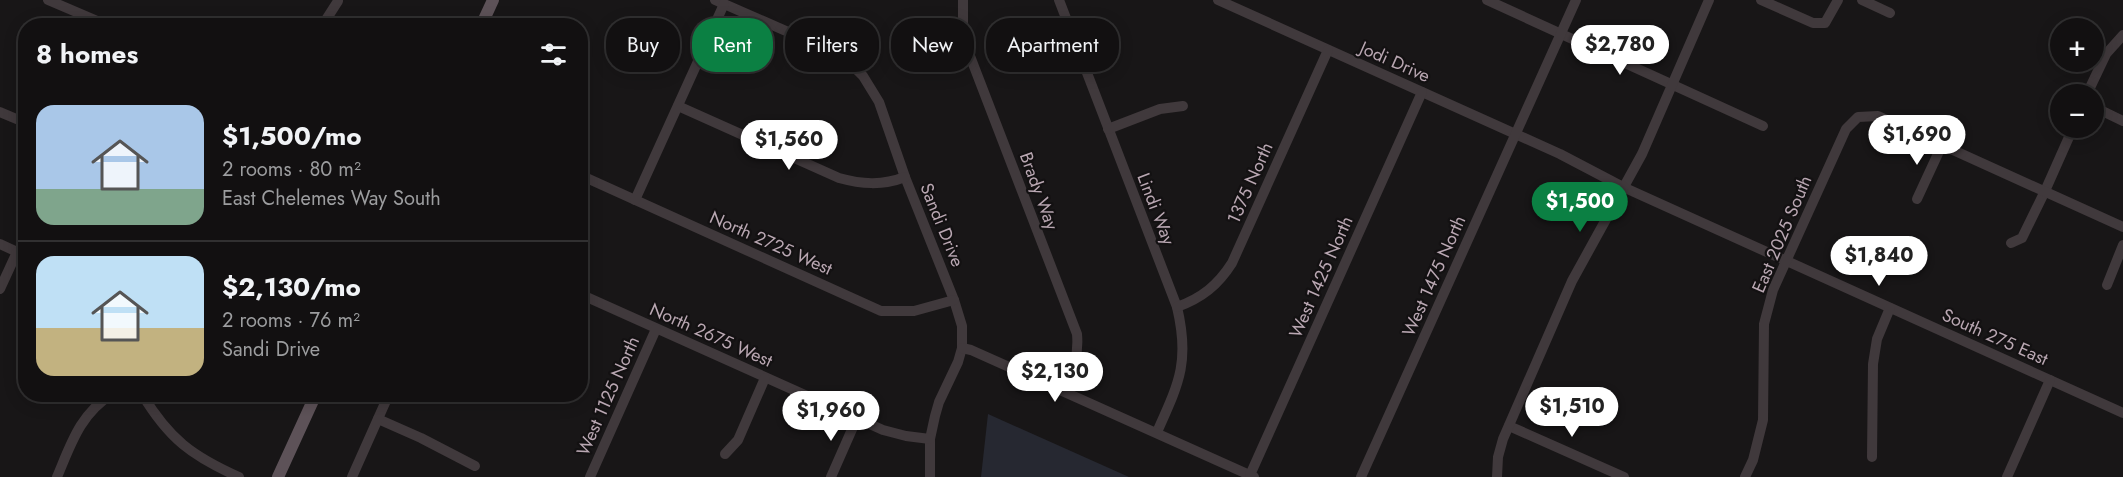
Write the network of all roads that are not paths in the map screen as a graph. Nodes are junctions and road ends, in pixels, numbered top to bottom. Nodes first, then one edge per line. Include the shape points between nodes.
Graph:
1 (48, 0) edge
2 (493, 0) edge
3 (963, 0) edge
4 (1059, 0) edge
5 (1218, 0) edge
6 (1487, 0) edge
7 (1576, 0) edge
8 (1709, 0) edge
9 (1761, 0) edge
10 (1838, 0) edge
11 (1862, 0) edge
12 (338, 1) edge
13 (720, 2) edge
14 (1890, 13) dead end
15 (91, 18) edge
16 (327, 18) edge
17 (485, 18) edge
18 (1561, 33) junction
19 (2123, 35) edge
20 (1328, 50) junction
21 (1672, 84) junction
22 (2092, 84) edge
23 (1422, 92) junction
24 (678, 106) junction
25 (1183, 106) dead end
26 (2104, 111) edge
27 (0, 112) edge
28 (18, 120) edge
29 (2123, 120) edge
30 (1763, 126) dead end
31 (1108, 129) junction
32 (1515, 134) junction
33 (2069, 138) edge
34 (1942, 145) junction
35 (905, 177) junction
36 (588, 179) edge
37 (1623, 187) junction
38 (2045, 191) junction
39 (1917, 199) dead end
40 (635, 200) junction
41 (2123, 227) edge
42 (2011, 243) dead end
43 (0, 244) edge
44 (2123, 245) edge
45 (18, 253) edge
46 (18, 259) edge
47 (1786, 261) junction
48 (2106, 285) dead end
49 (0, 289) edge
50 (588, 298) edge
51 (954, 300) junction
52 (1177, 307) junction
53 (1890, 308) junction
54 (656, 329) junction
55 (962, 348) junction
56 (765, 378) junction
57 (2050, 380) junction
58 (1064, 391) junction
59 (99, 402) edge
60 (146, 402) edge
61 (312, 402) edge
62 (385, 402) edge
63 (2123, 413) edge
64 (857, 418) junction
65 (378, 419) junction
66 (1509, 426) junction
67 (1157, 432) junction
68 (930, 439) junction
69 (725, 454) dead end
70 (1872, 457) dead end
71 (475, 466) dead end
72 (1252, 476) edge
73 (57, 477) edge
74 (239, 477) edge
75 (278, 477) edge
76 (352, 477) edge
77 (590, 477) edge
78 (831, 477) edge
79 (930, 477) edge
80 (1361, 477) edge
81 (1497, 477) edge
82 (1624, 477) edge
83 (1745, 477) edge
84 (2007, 477) edge

1 - 15 street
2 - 17 main road
3 - 58 street, Brady Way via 963,28 970,56 1077,334 1079,351
4 - 31 street, Lindi Way
5 - 20 street, Jodi Drive
6 - 18 street
7 - 18 street, West 1475 North
8 - 21 street
9 - 10 street via 1813,23 1825,23
11 - 14 street
12 - 16 street
13 - 24 street
13 - 35 street, Sandi Drive via 849,62 879,102
18 - 21 street
18 - 32 street, West 1475 North
19 - 22 street via 2106,54
20 - 23 street, Jodi Drive
20 - 52 street, 1375 North via 1223,278 1199,298
21 - 30 street
21 - 37 street
23 - 32 street, Jodi Drive
23 - 72 street, West 1425 North
24 - 35 street via 838,178 858,184 883,184
24 - 40 street
25 - 31 street via 1160,109
26 - 29 street
27 - 28 street
31 - 52 street, Lindi Way
32 - 37 street, Jodi Drive
32 - 80 street, West 1475 North
33 - 38 street
34 - 38 street
34 - 39 street
34 - 47 street, East 2025 South via 1878,116 1858,117 1846,129
35 - 51 street, Sandi Drive
36 - 40 street, North 2725 West
37 - 47 street, South 275 East
37 - 66 street via 1572,281
38 - 41 street
38 - 42 street via 2022,238
40 - 51 street, North 2725 West via 881,310 914,311
43 - 45 street
44 - 48 street
46 - 49 street
47 - 53 street, South 275 East
47 - 83 street, East 2025 South via 1764,324 1763,420
50 - 54 street, North 2675 West
51 - 55 street, Sandi Drive via 962,326
52 - 67 street, Lindi Way via 1184,353 1174,396
53 - 57 street, South 275 East
53 - 70 street via 1877,339 1873,364
54 - 56 street, North 2675 West
54 - 77 street, West 1125 North
55 - 58 street
55 - 68 street via 939,402
56 - 64 street, North 2675 West
56 - 69 street via 738,440
57 - 63 street, South 275 East
57 - 84 street
58 - 67 street
59 - 73 street via 84,418
60 - 74 street via 171,435 195,456
61 - 75 main road
62 - 65 street
64 - 68 street, North 2675 West via 895,434
64 - 78 street
65 - 71 street
65 - 76 street
66 - 81 street via 1498,457
66 - 82 street
67 - 72 street
68 - 79 street

